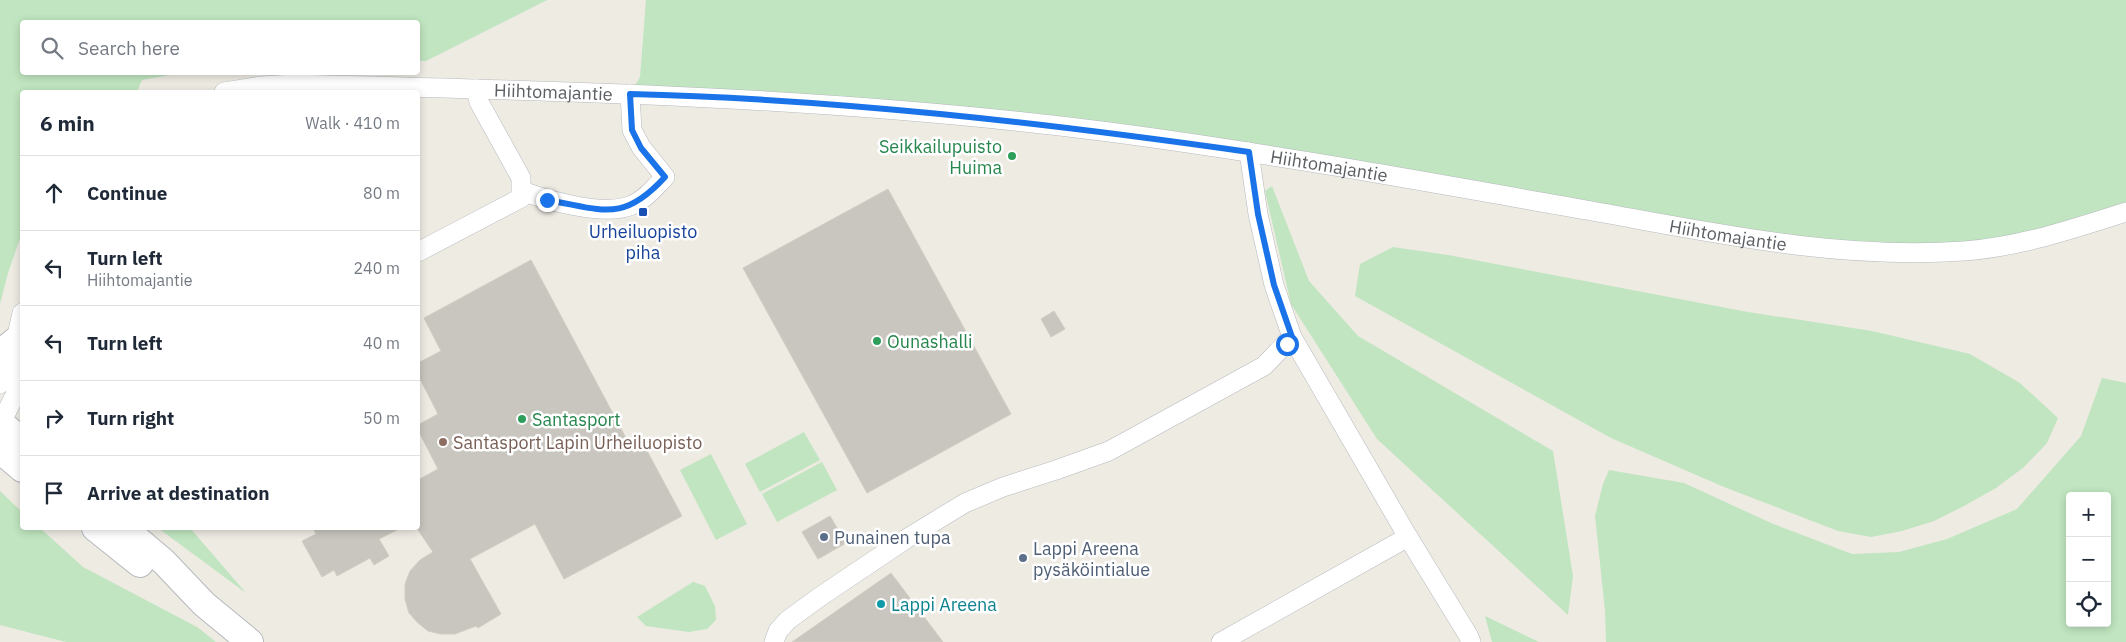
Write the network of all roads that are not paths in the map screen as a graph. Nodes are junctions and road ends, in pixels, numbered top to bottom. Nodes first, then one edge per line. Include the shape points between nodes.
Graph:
1 (476, 89) junction
2 (236, 90) edge
3 (630, 94) junction
4 (1249, 152) junction
5 (522, 191) junction
6 (2126, 212) edge
7 (420, 251) edge
8 (20, 318) edge
9 (1292, 337) junction
10 (8, 346) edge
11 (0, 384) edge
12 (1, 423) edge
13 (20, 439) edge
14 (0, 450) edge
15 (20, 467) edge
16 (97, 530) edge
17 (126, 530) edge
18 (1408, 537) junction
19 (204, 604) junction
20 (250, 642) edge
21 (774, 642) edge
22 (1221, 642) edge
23 (1470, 642) edge

1 - 2 street, Hiihtomajantie via 293,84
1 - 3 street, Hiihtomajantie
1 - 5 street via 479,102 521,178
3 - 4 street, Hiihtomajantie via 789,102 1027,122
3 - 5 street via 632,130 641,148 665,177 644,198 631,206 599,210 547,200
4 - 6 street, Hiihtomajantie via 1692,230 1868,252 1962,251 2014,244
4 - 9 street via 1258,214 1274,285
5 - 7 street via 521,198
8 - 10 street
9 - 18 street
9 - 21 street via 1264,366 1109,451 965,503 814,600 788,620 778,631
10 - 11 street via 10,366
10 - 12 street via 20,372 15,395
12 - 13 street
14 - 15 street
16 - 19 street via 154,576
17 - 19 street via 164,562
18 - 22 street
18 - 23 street
19 - 20 street

